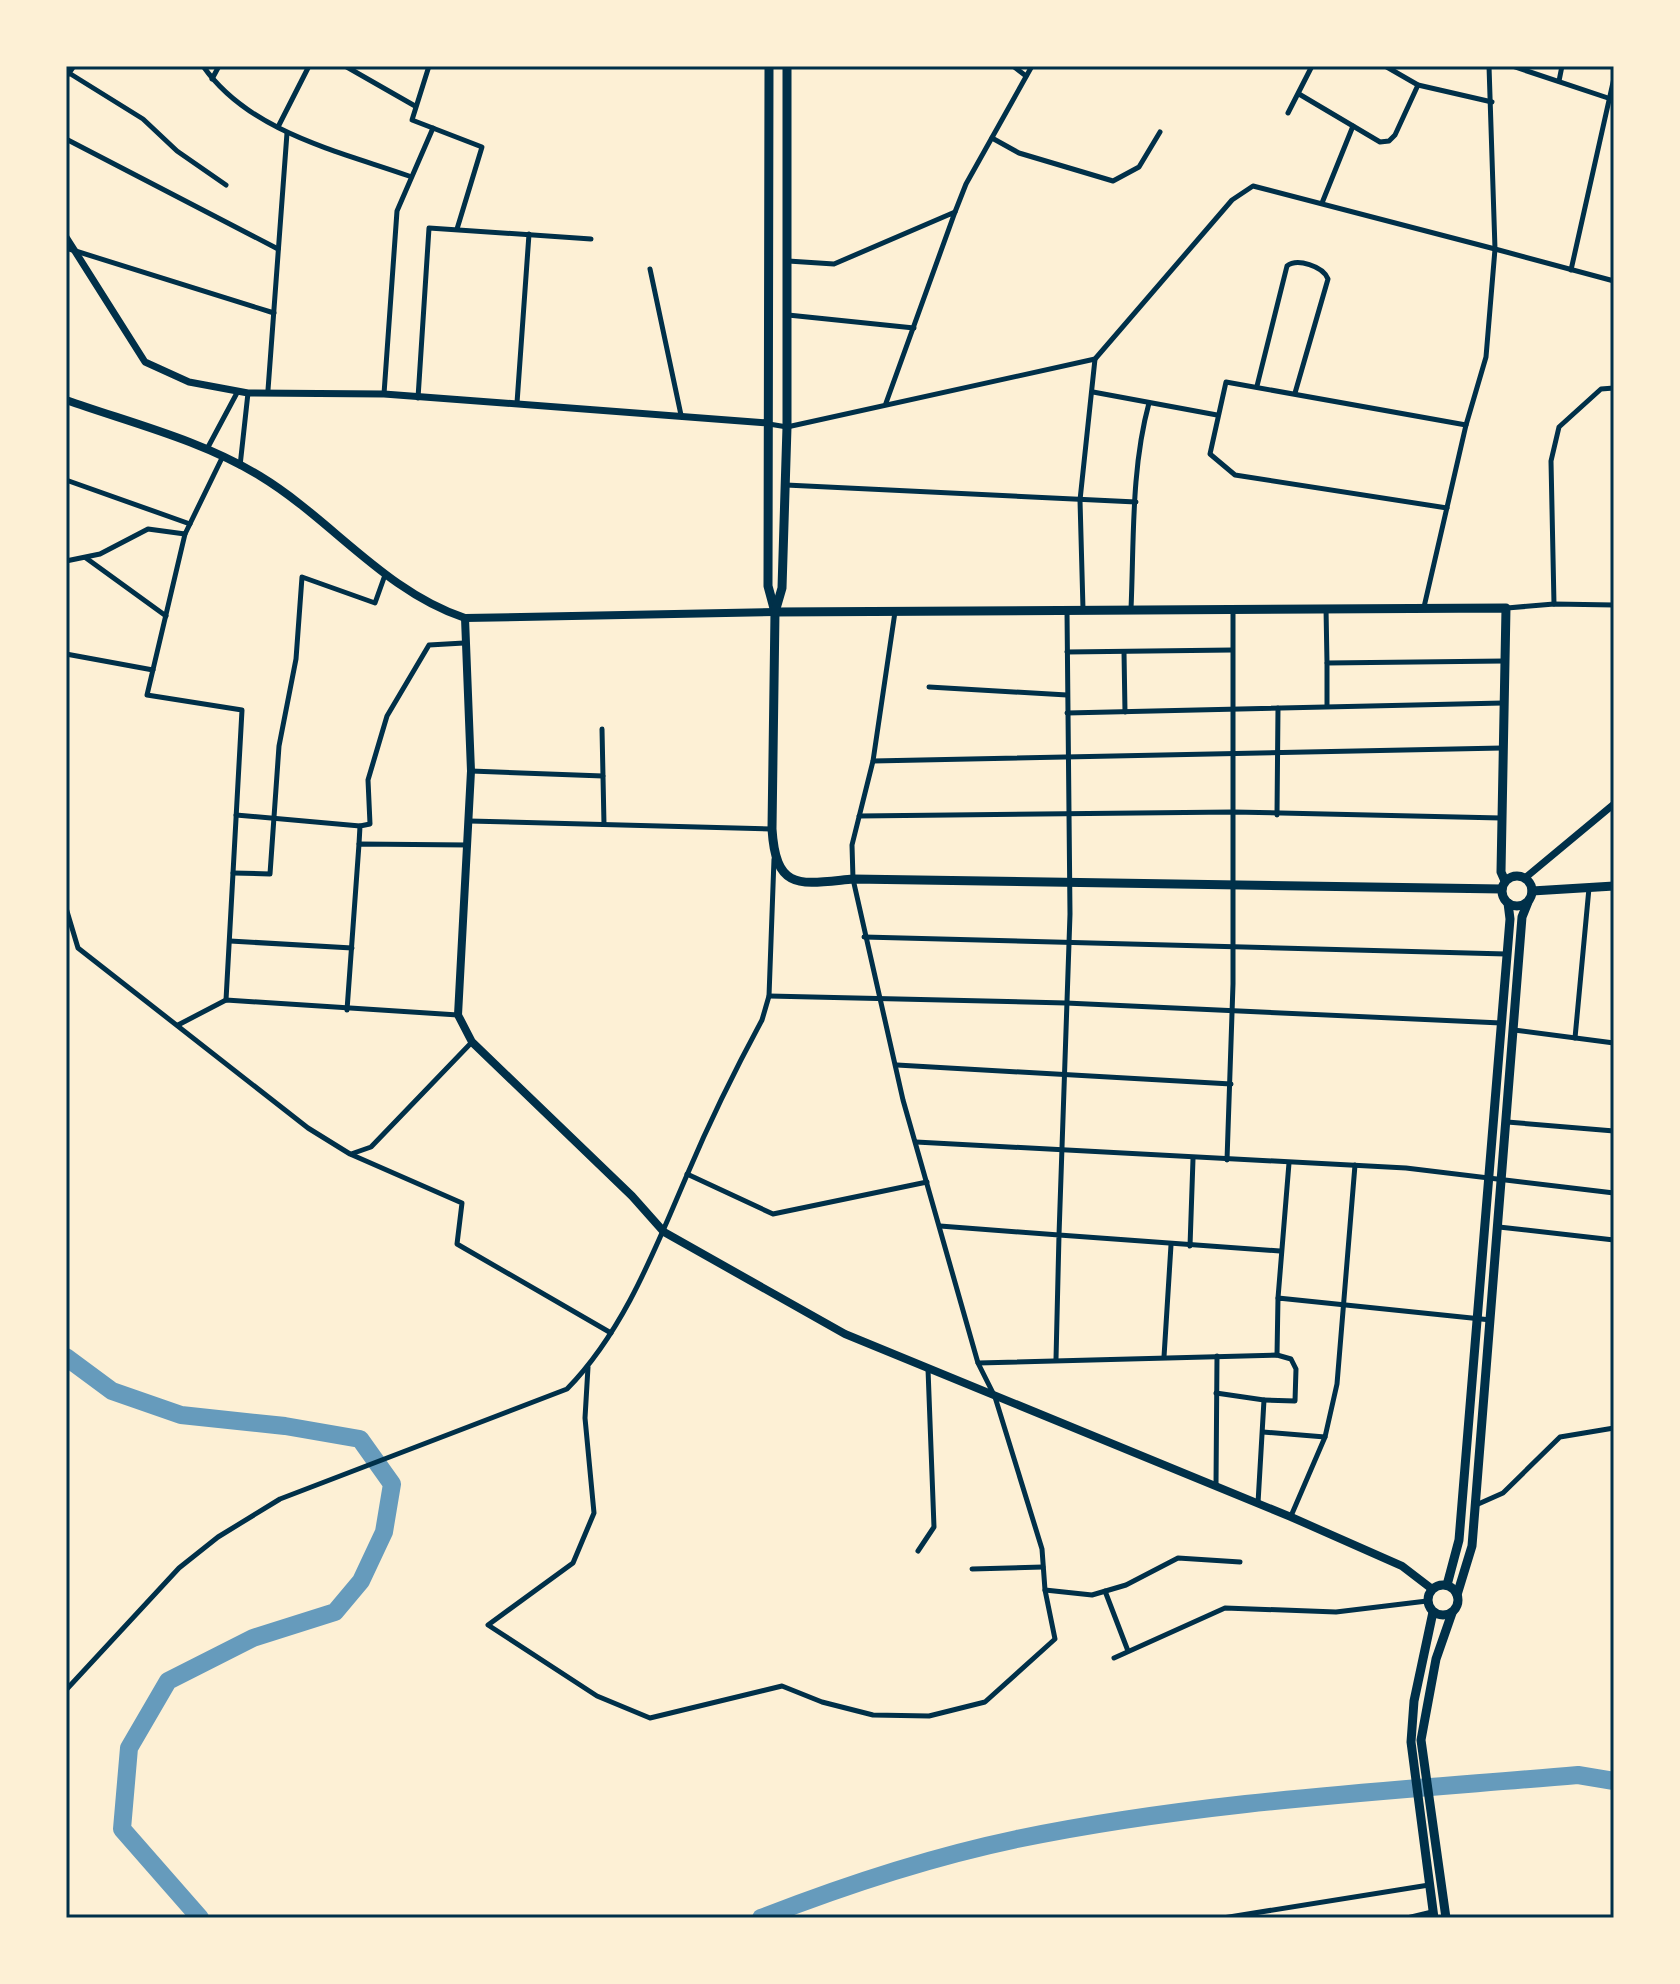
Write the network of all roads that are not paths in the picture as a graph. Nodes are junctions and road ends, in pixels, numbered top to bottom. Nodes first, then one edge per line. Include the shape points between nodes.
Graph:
1 (74, 66) edge
2 (203, 66) edge
3 (219, 66) edge
4 (309, 66) edge
5 (345, 66) edge
6 (429, 66) edge
7 (769, 66) edge
8 (787, 66) edge
9 (1013, 66) edge
10 (1032, 66) edge
11 (1312, 66) edge
12 (1385, 66) edge
13 (1489, 66) edge
14 (1512, 66) edge
15 (1562, 66) edge
16 (67, 75) edge
17 (1026, 76) junction
18 (1614, 78) edge
19 (212, 79) junction
20 (1559, 81) junction
21 (1418, 85) junction
22 (1299, 94) junction
23 (1611, 99) edge
24 (1492, 102) junction
25 (415, 106) junction
26 (1288, 113) dead end
27 (1353, 126) junction
28 (278, 127) junction
29 (433, 128) junction
30 (1160, 132) dead end
31 (287, 133) junction
32 (992, 138) junction
33 (66, 139) edge
34 (409, 176) junction
35 (226, 185) dead end
36 (1322, 204) junction
37 (955, 212) junction
38 (457, 229) junction
39 (529, 234) junction
40 (66, 237) edge
41 (591, 239) dead end
42 (66, 248) edge
43 (278, 249) junction
44 (1495, 249) junction
45 (77, 254) junction
46 (787, 261) junction
47 (650, 269) dead end
48 (1571, 270) junction
49 (1614, 281) edge
50 (274, 313) junction
51 (787, 315) junction
52 (914, 328) junction
53 (1095, 359) junction
54 (1257, 386) junction
55 (1614, 388) edge
56 (268, 390) junction
57 (238, 391) junction
58 (1093, 392) junction
59 (248, 393) junction
60 (1295, 393) junction
61 (384, 394) junction
62 (418, 399) junction
63 (66, 400) edge
64 (517, 403) junction
65 (886, 403) junction
66 (1149, 403) junction
67 (681, 415) junction
68 (1217, 415) junction
69 (768, 423) junction
70 (1466, 425) junction
71 (787, 427) junction
72 (207, 449) junction
73 (222, 458) junction
74 (240, 467) junction
75 (66, 480) edge
76 (785, 485) junction
77 (1080, 500) junction
78 (1136, 502) junction
79 (1447, 508) junction
80 (190, 524) junction
81 (185, 534) junction
82 (85, 557) junction
83 (66, 561) edge
84 (385, 575) junction
85 (1554, 604) junction
86 (1614, 605) edge
87 (1424, 607) junction
88 (1233, 608) junction
89 (1326, 608) junction
90 (1506, 608) junction
91 (1131, 609) junction
92 (1067, 610) junction
93 (1083, 610) junction
94 (896, 611) junction
95 (775, 612) junction
96 (166, 616) junction
97 (465, 618) junction
98 (464, 643) junction
99 (1232, 650) junction
100 (1067, 652) junction
101 (1124, 652) junction
102 (66, 654) edge
103 (1505, 661) junction
104 (1327, 663) junction
105 (153, 670) junction
106 (929, 687) dead end
107 (1067, 695) junction
108 (1504, 703) junction
109 (1327, 705) junction
110 (1278, 708) junction
111 (1233, 710) junction
112 (1125, 712) junction
113 (1067, 713) junction
114 (602, 729) dead end
115 (1503, 748) junction
116 (1276, 753) junction
117 (1234, 756) junction
118 (1067, 757) junction
119 (873, 761) junction
120 (471, 771) junction
121 (603, 776) junction
122 (1614, 804) edge
123 (1233, 812) junction
124 (1067, 813) junction
125 (236, 815) junction
126 (1277, 815) junction
127 (859, 816) junction
128 (1502, 818) junction
129 (274, 820) junction
130 (468, 821) junction
131 (604, 824) junction
132 (360, 826) junction
133 (772, 829) junction
134 (359, 844) junction
135 (468, 845) junction
136 (774, 859) junction
137 (233, 873) junction
138 (1525, 878) junction
139 (853, 879) junction
140 (1067, 883) junction
141 (1234, 884) junction
142 (1504, 885) junction
143 (1614, 886) edge
144 (1589, 887) junction
145 (1532, 891) junction
146 (1528, 902) junction
147 (1508, 903) junction
148 (66, 908) edge
149 (864, 937) junction
150 (230, 941) junction
151 (1068, 943) junction
152 (1231, 947) junction
153 (352, 948) junction
154 (1507, 954) junction
155 (769, 996) junction
156 (881, 999) junction
157 (226, 1000) junction
158 (1066, 1003) junction
159 (347, 1010) junction
160 (1233, 1012) junction
161 (458, 1015) junction
162 (1502, 1023) junction
163 (178, 1025) junction
164 (1514, 1030) junction
165 (1575, 1038) junction
166 (472, 1042) junction
167 (1614, 1043) edge
168 (897, 1065) junction
169 (1066, 1077) junction
170 (1231, 1084) junction
171 (1507, 1122) junction
172 (1614, 1131) edge
173 (916, 1142) junction
174 (1064, 1153) junction
175 (350, 1154) junction
176 (1193, 1159) junction
177 (1227, 1160) junction
178 (1289, 1163) junction
179 (1355, 1165) junction
180 (687, 1174) junction
181 (1488, 1179) junction
182 (1502, 1181) junction
183 (927, 1182) junction
184 (1614, 1193) edge
185 (940, 1226) junction
186 (1499, 1227) junction
187 (664, 1232) junction
188 (1059, 1235) junction
189 (1614, 1240) edge
190 (1171, 1245) junction
191 (1190, 1246) junction
192 (1280, 1251) junction
193 (1278, 1298) junction
194 (1341, 1305) junction
195 (1477, 1319) junction
196 (1491, 1320) junction
197 (611, 1333) junction
198 (1277, 1355) junction
199 (1217, 1356) junction
200 (1164, 1357) junction
201 (1056, 1359) junction
202 (978, 1363) junction
203 (588, 1367) junction
204 (928, 1369) junction
205 (1216, 1393) junction
206 (995, 1397) junction
207 (1264, 1400) junction
208 (1614, 1428) edge
209 (1263, 1432) junction
210 (1325, 1437) junction
211 (1216, 1486) junction
212 (1258, 1504) junction
213 (1475, 1506) junction
214 (1291, 1517) junction
215 (918, 1551) dead end
216 (1240, 1562) dead end
217 (1043, 1567) junction
218 (972, 1569) dead end
219 (1447, 1585) junction
220 (1432, 1589) junction
221 (1045, 1590) junction
222 (1105, 1591) junction
223 (1457, 1595) junction
224 (1427, 1601) junction
225 (1433, 1612) junction
226 (1452, 1613) junction
227 (1128, 1651) junction
228 (1114, 1658) dead end
229 (66, 1690) edge
230 (1416, 1741) junction
231 (1430, 1857) junction
232 (1429, 1885) junction
233 (1434, 1915) edge
234 (1223, 1918) edge
235 (1407, 1918) edge
236 (1446, 1918) edge

1 - 16 street
2 - 19 street
3 - 19 street
4 - 28 street
5 - 25 street
6 - 25 street
7 - 69 main road
8 - 46 main road
9 - 17 street
10 - 17 street
11 - 22 street
12 - 21 street
13 - 24 street
14 - 20 street
15 - 20 street
16 - 35 street via 143,119
17 - 32 street
18 - 23 street
19 - 28 street via 242,106
20 - 23 street
21 - 24 street
21 - 27 street via 1389,141 1380,142
22 - 26 street
22 - 27 street
23 - 48 street
24 - 44 street
25 - 29 street via 412,120
27 - 36 street
28 - 31 street
29 - 34 street
29 - 38 street via 482,147
30 - 32 street via 1139,167 1113,181 1019,153
31 - 34 street
31 - 43 street
32 - 37 street
33 - 43 street
34 - 61 street via 397,211
36 - 44 street
36 - 53 street via 1253,186 1232,200
37 - 46 street via 834,264
37 - 52 street
38 - 39 street
38 - 62 street via 429,228
39 - 41 street
39 - 64 street
40 - 45 street
42 - 45 street
43 - 50 street
44 - 48 street
44 - 70 street via 1486,357
45 - 50 street
45 - 57 street via 145,362 189,382
46 - 51 main road
47 - 67 street
48 - 49 street
50 - 56 street
51 - 52 street
51 - 71 main road
52 - 65 street
53 - 58 street
53 - 65 street
54 - 60 street
54 - 60 street via 1287,266 1298,262 1322,270 1328,279
54 - 68 street via 1226,382
55 - 85 street via 1601,389 1559,427 1551,461
56 - 59 street
56 - 61 street
57 - 59 street
57 - 72 street
58 - 66 street
58 - 77 street
59 - 74 street
60 - 70 street
61 - 62 street
62 - 64 street
63 - 72 main road
64 - 67 street
65 - 71 street
66 - 68 street
66 - 78 street
67 - 69 street
68 - 79 street via 1210,454 1235,475
69 - 71 street
69 - 95 main road via 768,586
70 - 79 street
71 - 76 main road
72 - 73 main road
73 - 74 main road
73 - 80 street
74 - 84 main road via 322,522
75 - 80 street
76 - 77 street
76 - 95 main road via 782,588
77 - 78 street
77 - 93 street
78 - 91 street
79 - 87 street
80 - 81 street
81 - 82 street via 148,529
81 - 96 street
82 - 83 street
82 - 96 street
84 - 97 main road via 440,610
84 - 129 street via 375,603 302,577
85 - 86 street
85 - 90 street
87 - 89 main road
87 - 90 main road
88 - 89 main road
88 - 91 main road
88 - 99 street
89 - 104 street
90 - 103 main road
91 - 93 main road
92 - 93 main road
92 - 94 main road
92 - 100 street
94 - 95 main road
94 - 119 street
95 - 97 main road
95 - 133 main road
96 - 105 street
97 - 98 main road
98 - 120 main road
98 - 132 street via 429,645 387,716 368,780 370,824
99 - 101 street
99 - 111 street
100 - 101 street
100 - 107 street
101 - 112 street
102 - 105 street
103 - 104 street
103 - 108 main road
104 - 109 street
105 - 125 street via 147,695 242,710
106 - 107 street
107 - 113 street
108 - 109 street
108 - 115 main road
109 - 110 street
110 - 111 street
110 - 116 street
111 - 112 street
111 - 117 street
112 - 113 street
113 - 118 street
114 - 121 street
115 - 116 street
115 - 128 main road
116 - 117 street
116 - 126 street
117 - 118 street
117 - 123 street
118 - 119 street
118 - 124 street
119 - 127 street
120 - 121 street
120 - 130 main road
121 - 131 street
122 - 138 street
123 - 124 street
123 - 126 street
123 - 141 street
124 - 127 street
124 - 140 street
125 - 129 street
125 - 137 street
126 - 128 street
127 - 139 street via 852,845
128 - 142 main road
129 - 132 street
129 - 137 street via 270,874
130 - 131 street
130 - 135 main road
131 - 133 street
132 - 134 street
133 - 136 main road
134 - 135 street
134 - 153 street
135 - 161 main road
136 - 139 main road via 783,873 801,884
136 - 155 street
137 - 150 street
138 - 142 main road via 1514,876
138 - 145 main road
139 - 140 main road
139 - 149 street
140 - 141 main road
140 - 151 street
141 - 142 main road
141 - 152 street
142 - 147 main road
143 - 144 main road
144 - 145 main road
144 - 165 street
145 - 146 main road
146 - 147 main road
146 - 164 main road via 1522,917
147 - 154 main road
148 - 163 street via 78,948
149 - 151 street
149 - 156 street
150 - 153 street
150 - 157 street
151 - 152 street
151 - 158 street
152 - 154 street
152 - 160 street
153 - 159 street
154 - 162 main road
155 - 156 street
155 - 180 street
156 - 158 street
156 - 168 street
157 - 159 street
157 - 163 street
158 - 160 street
158 - 169 street
159 - 161 street
160 - 162 street
160 - 170 street
161 - 166 main road
162 - 181 main road
163 - 175 street via 308,1128
164 - 165 street
164 - 171 main road
165 - 167 street
166 - 175 street via 371,1147
166 - 187 main road
168 - 169 street
168 - 173 street
169 - 170 street
169 - 174 street
170 - 177 street
171 - 172 street
171 - 182 main road
173 - 174 street
173 - 183 street
174 - 176 street
174 - 188 street
175 - 197 street via 462,1203 457,1244
176 - 177 street
176 - 191 street
177 - 178 street
178 - 179 street
178 - 192 street
179 - 181 street
179 - 194 street
180 - 183 street via 773,1214
180 - 187 street
181 - 182 street
181 - 195 main road
182 - 184 street
182 - 186 main road
183 - 185 street
185 - 188 street
185 - 202 street
186 - 189 street
186 - 196 main road
187 - 197 street
187 - 204 main road via 845,1334
188 - 190 street
188 - 201 street
190 - 191 street
190 - 200 street
191 - 192 street
192 - 193 street
193 - 194 street
193 - 198 street
194 - 195 street
194 - 210 street via 1337,1384
195 - 196 street
195 - 219 main road via 1459,1540
196 - 213 main road
197 - 203 street
198 - 199 street
198 - 207 street via 1295,1364 1295,1401
199 - 200 street
199 - 205 street
200 - 201 street
201 - 202 street
202 - 206 street
203 - 221 street via 585,1418 594,1513 573,1563 488,1625 597,1696 650,1718 782,1686 873,1715 929,1716 985,1702 1055,1639
203 - 229 street via 567,1389 280,1499 218,1537 179,1568
204 - 206 main road
204 - 215 street via 934,1527
205 - 207 street
205 - 211 street
206 - 211 main road
206 - 217 street
207 - 209 street
208 - 213 street via 1560,1437 1503,1493
209 - 210 street
209 - 212 street
210 - 214 street
211 - 212 main road
212 - 214 main road
213 - 223 main road via 1472,1546
214 - 220 main road via 1402,1566
216 - 222 street via 1178,1558
217 - 218 street
217 - 221 street
219 - 220 main road
219 - 223 main road
220 - 224 main road
221 - 222 street via 1092,1595
222 - 227 street
223 - 226 main road
224 - 225 main road
224 - 227 street via 1336,1612 1225,1608
225 - 226 main road
225 - 230 main road via 1414,1701
226 - 230 main road
227 - 228 street
230 - 231 main road
231 - 232 main road
231 - 236 main road
232 - 233 main road
232 - 234 street
233 - 235 street

